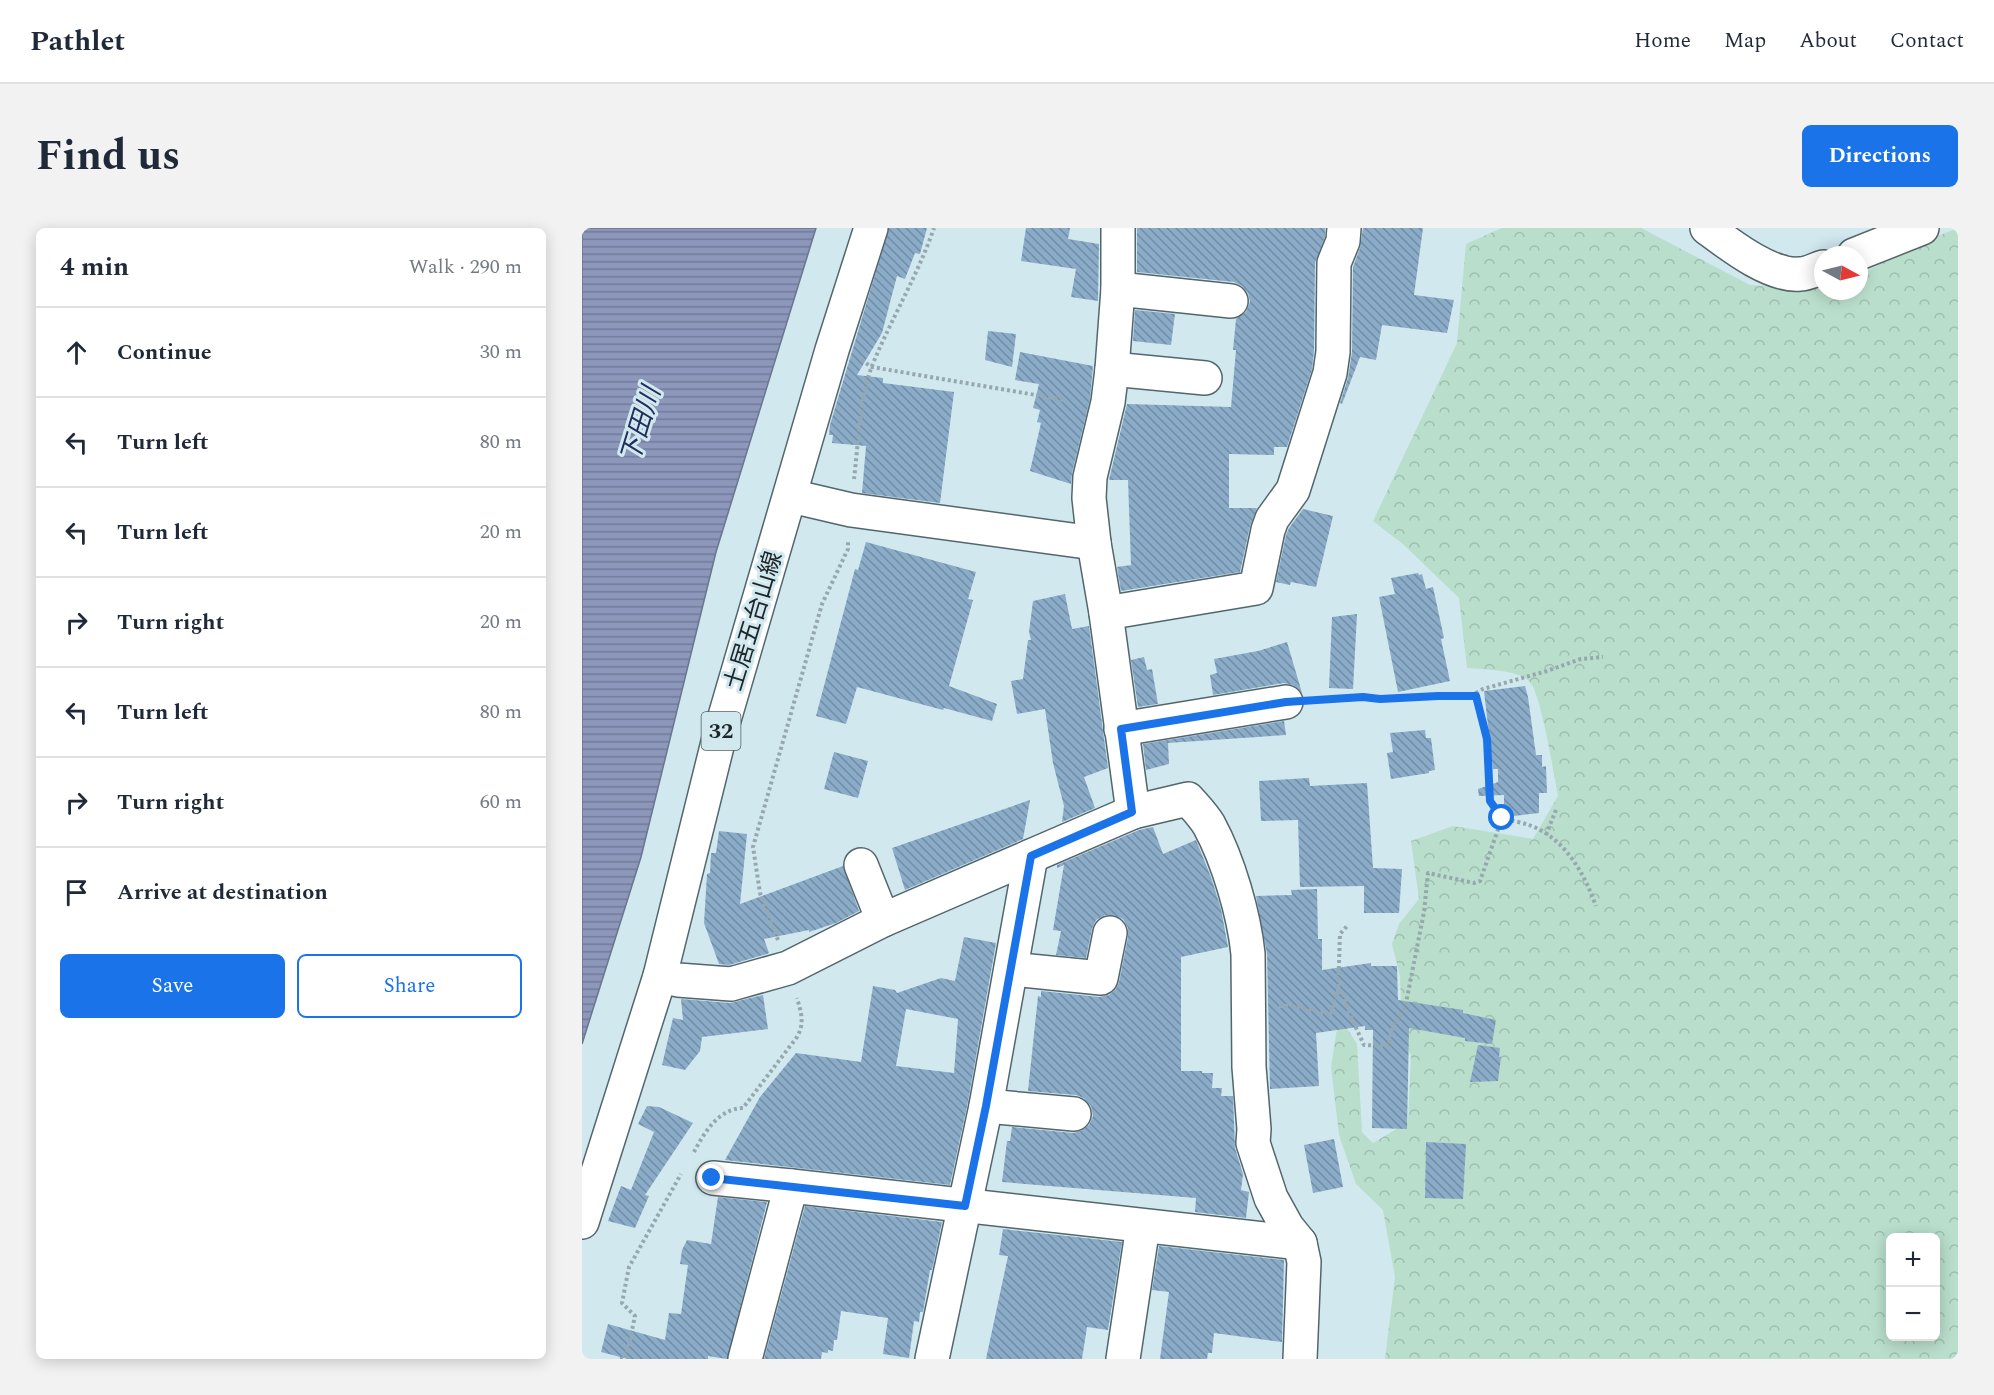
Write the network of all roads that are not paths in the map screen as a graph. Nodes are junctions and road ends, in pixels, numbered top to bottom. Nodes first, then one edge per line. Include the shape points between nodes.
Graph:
1 (871, 228) edge
2 (1118, 228) edge
3 (1344, 228) edge
4 (1707, 228) edge
5 (1922, 228) edge
6 (1868, 249) edge
7 (1814, 270) edge
8 (1118, 289) junction
9 (1231, 301) dead end
10 (1112, 369) junction
11 (1205, 378) dead end
12 (791, 496) junction
13 (1094, 543) junction
14 (1106, 613) junction
15 (1286, 702) road end
16 (1121, 729) junction
17 (1132, 812) junction
18 (1031, 856) junction
19 (861, 865) dead end
20 (884, 920) junction
21 (1110, 933) dead end
22 (1011, 969) junction
23 (660, 976) junction
24 (986, 1106) junction
25 (1074, 1114) dead end
26 (712, 1178) dead end
27 (791, 1186) junction
28 (965, 1206) junction
29 (582, 1222) edge
30 (1143, 1226) junction
31 (1300, 1243) junction
32 (745, 1359) edge
33 (932, 1359) edge
34 (1123, 1359) edge
35 (1300, 1359) edge

1 - 12 street, 土居五台山線 / 32
2 - 8 street
3 - 14 street via 1344,241 1334,263 1330,373 1293,490 1268,530 1256,588
4 - 7 street via 1736,249 1784,273
5 - 6 street
8 - 9 street
8 - 10 street
10 - 11 street
10 - 13 street via 1090,477
12 - 13 street via 850,510
12 - 23 street, 土居五台山線 / 32 via 721,730
13 - 14 street
14 - 16 street
15 - 16 street
16 - 17 street
17 - 18 street
17 - 31 street via 1188,799 1208,823 1228,870 1246,939 1253,1143 1271,1198
18 - 20 street
18 - 22 street
19 - 20 street
20 - 23 street via 788,968 731,984
21 - 22 street via 1101,978
22 - 24 street
23 - 29 street, 土居五台山線 / 32
24 - 25 street
24 - 28 street
26 - 27 street
27 - 28 street
27 - 32 street
28 - 30 street
28 - 33 street
30 - 31 street
30 - 34 street
31 - 35 street via 1304,1262

